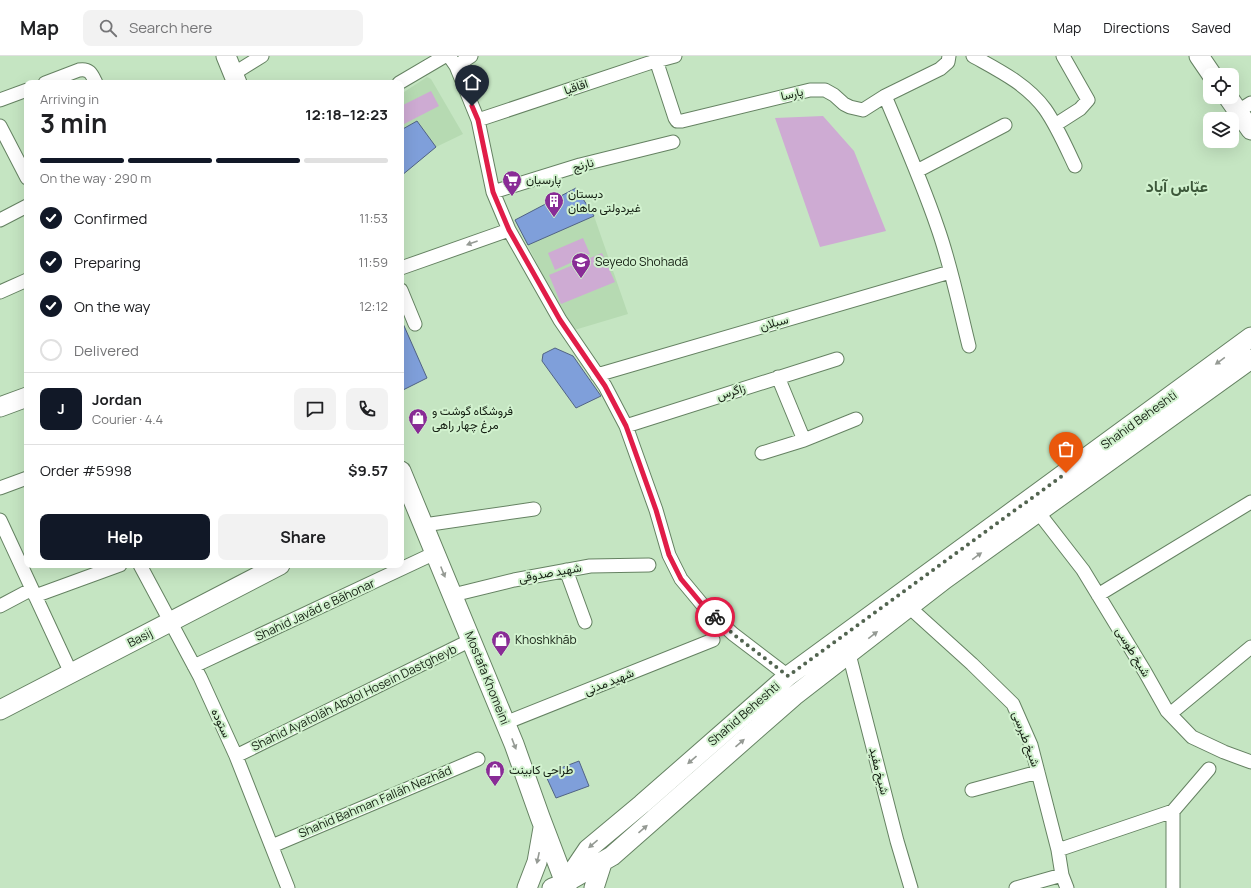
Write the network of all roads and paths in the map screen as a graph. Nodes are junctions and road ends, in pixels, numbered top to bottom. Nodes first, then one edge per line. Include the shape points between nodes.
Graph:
1 (226, 56) edge
2 (262, 56) edge
3 (445, 56) edge
4 (471, 56) edge
5 (675, 56) edge
6 (949, 56) edge
7 (973, 56) edge
8 (1063, 56) edge
9 (1199, 56) edge
10 (656, 60) junction
11 (452, 61) edge
12 (1207, 68) edge
13 (235, 78) edge
14 (53, 80) edge
15 (94, 80) edge
16 (404, 80) edge
17 (24, 91) edge
18 (885, 96) junction
19 (0, 100) edge
20 (1239, 104) edge
21 (478, 120) junction
22 (1005, 125) dead end
23 (1055, 125) junction
24 (0, 126) edge
25 (1251, 130) edge
26 (673, 142) dead end
27 (1075, 166) dead end
28 (917, 171) junction
29 (24, 172) edge
30 (493, 192) junction
31 (24, 208) edge
32 (0, 220) edge
33 (509, 230) junction
34 (404, 267) edge
35 (950, 272) junction
36 (24, 281) edge
37 (0, 292) edge
38 (404, 297) edge
39 (415, 324) dead end
40 (1251, 337) edge
41 (969, 346) dead end
42 (837, 359) dead end
43 (1251, 360) edge
44 (597, 375) junction
45 (778, 377) junction
46 (24, 398) edge
47 (0, 407) edge
48 (856, 419) dead end
49 (626, 426) junction
50 (804, 440) junction
51 (762, 453) dead end
52 (24, 479) edge
53 (0, 488) edge
54 (404, 488) edge
55 (406, 500) edge
56 (1251, 502) edge
57 (534, 509) dead end
58 (1038, 512) junction
59 (0, 520) edge
60 (424, 525) junction
61 (436, 553) junction
62 (649, 564) dead end
63 (111, 568) edge
64 (142, 568) edge
65 (274, 568) edge
66 (404, 568) edge
67 (404, 568) edge
68 (566, 570) junction
69 (34, 593) junction
70 (452, 595) junction
71 (1098, 595) junction
72 (0, 606) edge
73 (909, 607) junction
74 (170, 622) junction
75 (585, 622) dead end
76 (471, 640) junction
77 (713, 640) dead end
78 (1251, 647) edge
79 (849, 654) junction
80 (194, 666) junction
81 (71, 673) junction
82 (788, 676) junction
83 (0, 710) edge
84 (1170, 714) junction
85 (506, 723) junction
86 (236, 756) junction
87 (478, 759) dead end
88 (1251, 762) edge
89 (1210, 769) dead end
90 (1038, 772) junction
91 (972, 790) dead end
92 (1173, 811) junction
93 (543, 826) junction
94 (272, 846) junction
95 (1058, 850) junction
96 (602, 863) junction
97 (1062, 875) junction
98 (561, 886) edge
99 (288, 888) edge
100 (527, 888) edge
101 (594, 888) edge
102 (911, 888) edge
103 (1016, 888) edge
104 (1067, 888) edge
105 (1173, 888) edge

1 - 13 main road
2 - 13 street
3 - 16 street
4 - 11 street
5 - 10 street, اقاقیا
6 - 18 street, پارسا via 948,62 940,69
7 - 23 street via 1011,77 1044,107
8 - 23 street via 1088,100 1080,109
9 - 12 main road
10 - 18 street, پارسا via 677,121 810,90 825,90 844,104 863,110
10 - 21 street, اقاقیا
11 - 21 street
14 - 15 street via 85,69
17 - 19 street
18 - 28 street
20 - 25 main road
21 - 30 street
22 - 28 street
23 - 27 street
24 - 29 street
26 - 30 street, نارنج via 580,165
28 - 35 street via 938,226
30 - 33 street
31 - 32 street
33 -> 34 street
33 - 44 street via 560,320
35 - 41 street
35 - 44 street, سبلان
36 - 37 street
38 - 39 street
40 -> 82 main road, Shahid Beheshti
42 - 45 street, زاگرس
43 - 58 main road, Shahid Beheshti
44 - 49 street
45 - 49 street, زاگرس
45 - 50 street
46 - 47 main road
48 - 50 street
49 - 82 street via 669,555 681,579 706,609 733,634
50 - 51 street
52 - 53 street
54 - 55 main road, Mostafa Khomeini
55 - 60 main road, Mostafa Khomeini
56 - 71 street
57 - 60 street
58 - 71 street, شیخ طوسی via 1083,570
73 -> 58 main road, Shahid Beheshti
59 - 69 street
60 - 61 main road, Mostafa Khomeini
61 - 67 street, Shahid Javād e Bāhonar
61 -> 70 main road, Mostafa Khomeini
62 - 68 street, شهید صدوقی via 590,566
63 - 69 street
64 - 74 street, ستوده
65 - 74 main road, Basij
66 - 80 street, Shahid Javād e Bāhonar
68 - 70 street, شهید صدوقی
68 - 75 street
69 - 72 street
69 - 81 street
70 - 76 main road, Mostafa Khomeini
71 - 84 street, شیخ طوسی
79 -> 73 main road, Shahid Beheshti
73 - 90 street, شیخ طبرسی via 1013,704 1031,745
74 - 80 street, ستوده
74 - 81 main road, Basij
76 - 85 main road, Mostafa Khomeini
76 - 86 street, Shahid Ayatolāh Abdol Hosein Dastgheyb
77 - 85 street, شهید مدنی
78 - 84 street
96 -> 79 main road, Shahid Beheshti via 794,696
79 - 102 street, شیخ مفید
80 - 86 street, ستوده
81 - 83 main road, Basij
82 -> 98 main road, Shahid Beheshti via 588,849
84 - 88 street, شیخ طوسی via 1192,737
85 -> 93 main road, Mostafa Khomeini
86 - 94 street, ستوده
87 - 94 street, Shahid Bahman Fallāh Nezhād
89 - 92 street
90 - 91 street
90 - 95 street, شیخ طبرسی
92 - 95 street
92 - 105 street
93 - 98 main road, Mostafa Khomeini
93 -> 100 main road via 537,862
94 - 99 street, ستوده
95 - 97 street, شیخ طبرسی
96 - 98 main road, Shahid Beheshti
96 - 101 main road
97 - 103 street
97 - 104 street, شیخ طبرسی

